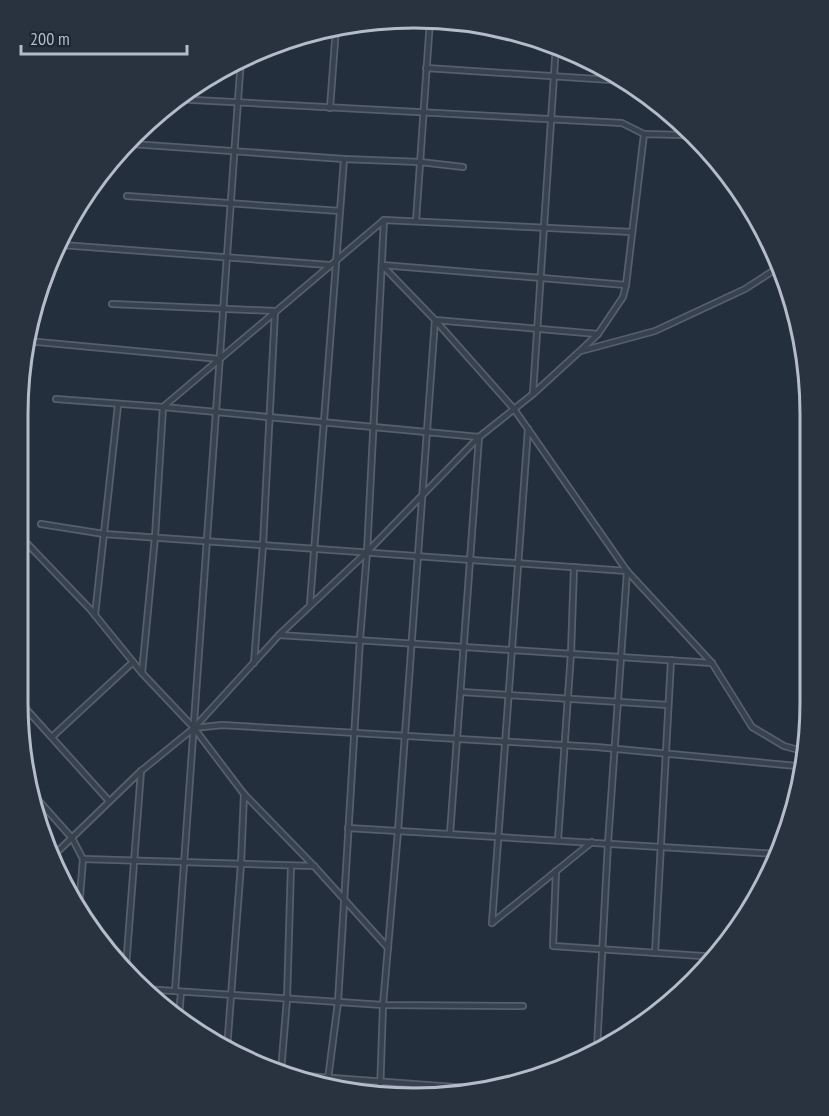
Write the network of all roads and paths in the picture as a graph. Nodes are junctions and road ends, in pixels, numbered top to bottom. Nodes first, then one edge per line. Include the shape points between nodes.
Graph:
1 (429, 29) edge
2 (335, 37) edge
3 (555, 55) edge
4 (426, 68) junction
5 (240, 70) edge
6 (554, 76) junction
7 (607, 80) edge
8 (192, 100) edge
9 (238, 102) junction
10 (330, 108) junction
11 (423, 113) junction
12 (550, 118) junction
13 (644, 134) junction
14 (680, 135) edge
15 (139, 145) edge
16 (235, 152) junction
17 (344, 159) junction
18 (420, 162) junction
19 (463, 167) dead end
20 (127, 196) dead end
21 (231, 203) junction
22 (340, 211) junction
23 (384, 220) junction
24 (416, 221) junction
25 (543, 227) junction
26 (632, 232) junction
27 (67, 245) edge
28 (227, 257) junction
29 (337, 259) junction
30 (329, 265) junction
31 (382, 265) junction
32 (773, 271) edge
33 (540, 278) junction
34 (626, 285) junction
35 (112, 304) dead end
36 (224, 309) junction
37 (275, 311) junction
38 (435, 320) junction
39 (537, 328) junction
40 (598, 334) junction
41 (36, 341) edge
42 (580, 351) junction
43 (220, 359) junction
44 (533, 394) junction
45 (56, 399) dead end
46 (118, 405) junction
47 (163, 407) junction
48 (514, 409) junction
49 (216, 413) junction
50 (268, 418) junction
51 (323, 423) junction
52 (374, 427) junction
53 (528, 429) junction
54 (427, 432) junction
55 (479, 437) junction
56 (423, 495) junction
57 (41, 524) dead end
58 (104, 534) junction
59 (154, 537) junction
60 (207, 541) junction
61 (28, 545) edge
62 (263, 545) junction
63 (314, 548) junction
64 (368, 552) junction
65 (418, 556) junction
66 (470, 559) junction
67 (518, 563) junction
68 (574, 567) junction
69 (627, 571) junction
70 (310, 604) junction
71 (95, 615) junction
72 (279, 635) junction
73 (360, 639) junction
74 (412, 642) junction
75 (464, 646) junction
76 (512, 649) junction
77 (572, 653) junction
78 (621, 657) junction
79 (671, 660) junction
80 (133, 662) junction
81 (712, 663) junction
82 (254, 664) junction
83 (142, 673) junction
84 (461, 692) junction
85 (509, 695) junction
86 (568, 699) junction
87 (618, 702) junction
88 (668, 705) junction
89 (28, 711) edge
90 (194, 728) junction
91 (354, 733) junction
92 (405, 736) junction
93 (52, 737) junction
94 (457, 739) junction
95 (506, 742) junction
96 (565, 746) junction
97 (614, 749) junction
98 (797, 750) edge
99 (666, 754) junction
100 (795, 766) edge
101 (141, 771) junction
102 (243, 794) junction
103 (109, 801) junction
104 (43, 806) edge
105 (348, 828) junction
106 (398, 831) junction
107 (450, 834) junction
108 (499, 837) junction
109 (72, 838) junction
110 (558, 840) junction
111 (592, 842) junction
112 (608, 843) junction
113 (661, 846) junction
114 (59, 851) edge
115 (769, 853) edge
116 (83, 859) junction
117 (134, 860) junction
118 (184, 862) junction
119 (241, 864) junction
120 (291, 866) junction
121 (314, 866) junction
122 (556, 872) junction
123 (80, 894) edge
124 (344, 899) junction
125 (388, 948) junction
126 (602, 949) junction
127 (655, 953) junction
128 (705, 956) edge
129 (127, 959) edge
130 (158, 990) edge
131 (178, 991) junction
132 (232, 995) junction
133 (287, 999) junction
134 (338, 1002) junction
135 (383, 1005) junction
136 (523, 1006) dead end
137 (179, 1007) edge
138 (228, 1040) edge
139 (597, 1041) edge
140 (282, 1064) edge
141 (328, 1078) edge
142 (332, 1078) edge
143 (381, 1082) junction
144 (381, 1086) edge
145 (433, 1086) joint
146 (443, 1087) edge

1 - 4 street
2 - 10 street
3 - 6 street
4 - 6 street
4 - 11 street
5 - 9 street
6 - 7 street
6 - 12 street
8 - 9 street
9 - 10 street
9 - 16 street
10 - 11 street
11 - 12 street
11 - 18 street
12 - 13 street via 622,123
12 - 25 street
13 - 14 street
13 - 26 street
15 - 16 street
16 - 17 street
16 - 21 street
17 - 18 street
17 - 22 street
18 - 19 street
18 - 24 street
20 - 21 street
21 - 22 street
21 - 28 street
22 - 29 street
23 - 24 street
23 - 29 street
23 - 31 street
24 - 25 street
25 - 26 street
25 - 33 street
26 - 34 street
27 - 28 street
28 - 30 street
28 - 36 street
29 - 30 street
29 - 51 street
30 - 37 street
31 - 33 street
31 - 38 street
31 - 52 street
32 - 42 street via 745,289 655,332
33 - 34 street
33 - 39 street
34 - 40 street via 623,297
35 - 36 street
36 - 37 street
36 - 43 street
37 - 43 street
37 - 50 street
38 - 39 street
38 - 48 street
38 - 54 street
39 - 40 street
39 - 44 street
40 - 42 street
41 - 43 street
42 - 44 street
43 - 47 street
43 - 49 street
44 - 48 street
45 - 46 street
46 - 47 street
46 - 58 street
47 - 49 street
47 - 59 street
48 - 53 street
48 - 55 street
49 - 50 street
49 - 60 street
50 - 51 street
50 - 62 street
51 - 52 street
51 - 63 street
52 - 54 street
52 - 64 street
53 - 67 street
53 - 69 street
54 - 55 street
54 - 56 street
55 - 56 street
55 - 66 street
56 - 64 street
56 - 65 street
57 - 58 street
58 - 59 street
58 - 71 street
59 - 60 street
59 - 83 street
60 - 62 street
60 - 90 street
61 - 71 street
62 - 63 street
62 - 82 street
63 - 64 street
63 - 70 street
64 - 65 street
64 - 70 street
64 - 73 street
65 - 66 street
65 - 74 street
66 - 67 street
66 - 75 street
67 - 68 street
67 - 76 street
68 - 69 street
68 - 77 street
69 - 78 street
69 - 81 street
70 - 72 street
71 - 80 street
72 - 73 street
72 - 82 street
73 - 74 street
73 - 91 street
74 - 75 street
74 - 92 street
75 - 76 street
75 - 84 street
76 - 77 street
76 - 85 street
77 - 78 street
77 - 86 street
78 - 79 street
78 - 87 street
79 - 81 street
79 - 88 street
80 - 83 street
80 - 93 street
81 - 98 street via 752,727
82 - 90 street
83 - 90 street
84 - 85 street
84 - 94 street
85 - 86 street
85 - 95 street
86 - 87 street
86 - 96 street
87 - 88 street
87 - 97 street
88 - 99 street
89 - 93 street
90 - 91 street via 222,724
90 - 101 street
90 - 102 street
90 - 118 street
91 - 92 street
91 - 105 street
92 - 94 street
92 - 106 street
93 - 103 street
94 - 95 street
94 - 107 street
95 - 96 street
95 - 108 street
96 - 97 street
96 - 110 street
97 - 99 street
97 - 112 street
99 - 100 street
99 - 113 street
101 - 103 street
101 - 117 street
102 - 119 street
102 - 121 street
103 - 109 street
104 - 109 street
105 - 106 street
105 - 124 street
106 - 107 street
106 - 125 street
107 - 108 street
108 - 110 street
108 - 122 street via 492,923
109 - 114 street
109 - 116 street
110 - 111 street
111 - 112 street
111 - 122 street
112 - 113 street
112 - 126 street
113 - 115 street
113 - 127 street
116 - 117 street
116 - 123 street
117 - 118 street
117 - 129 street
118 - 119 street
118 - 131 street
119 - 120 street
119 - 132 street
120 - 121 street
120 - 133 street
121 - 124 street
122 - 126 street via 553,946
124 - 125 street
124 - 134 street
125 - 135 street
126 - 127 street
126 - 139 street
127 - 128 street
130 - 131 street
131 - 132 street
131 - 137 street
132 - 133 street
132 - 138 street
133 - 134 street
133 - 140 street
134 - 135 street
134 - 141 street
135 - 136 street
135 - 143 street
142 - 143 street
143 - 144 street
143 - 145 street
145 - 146 street

